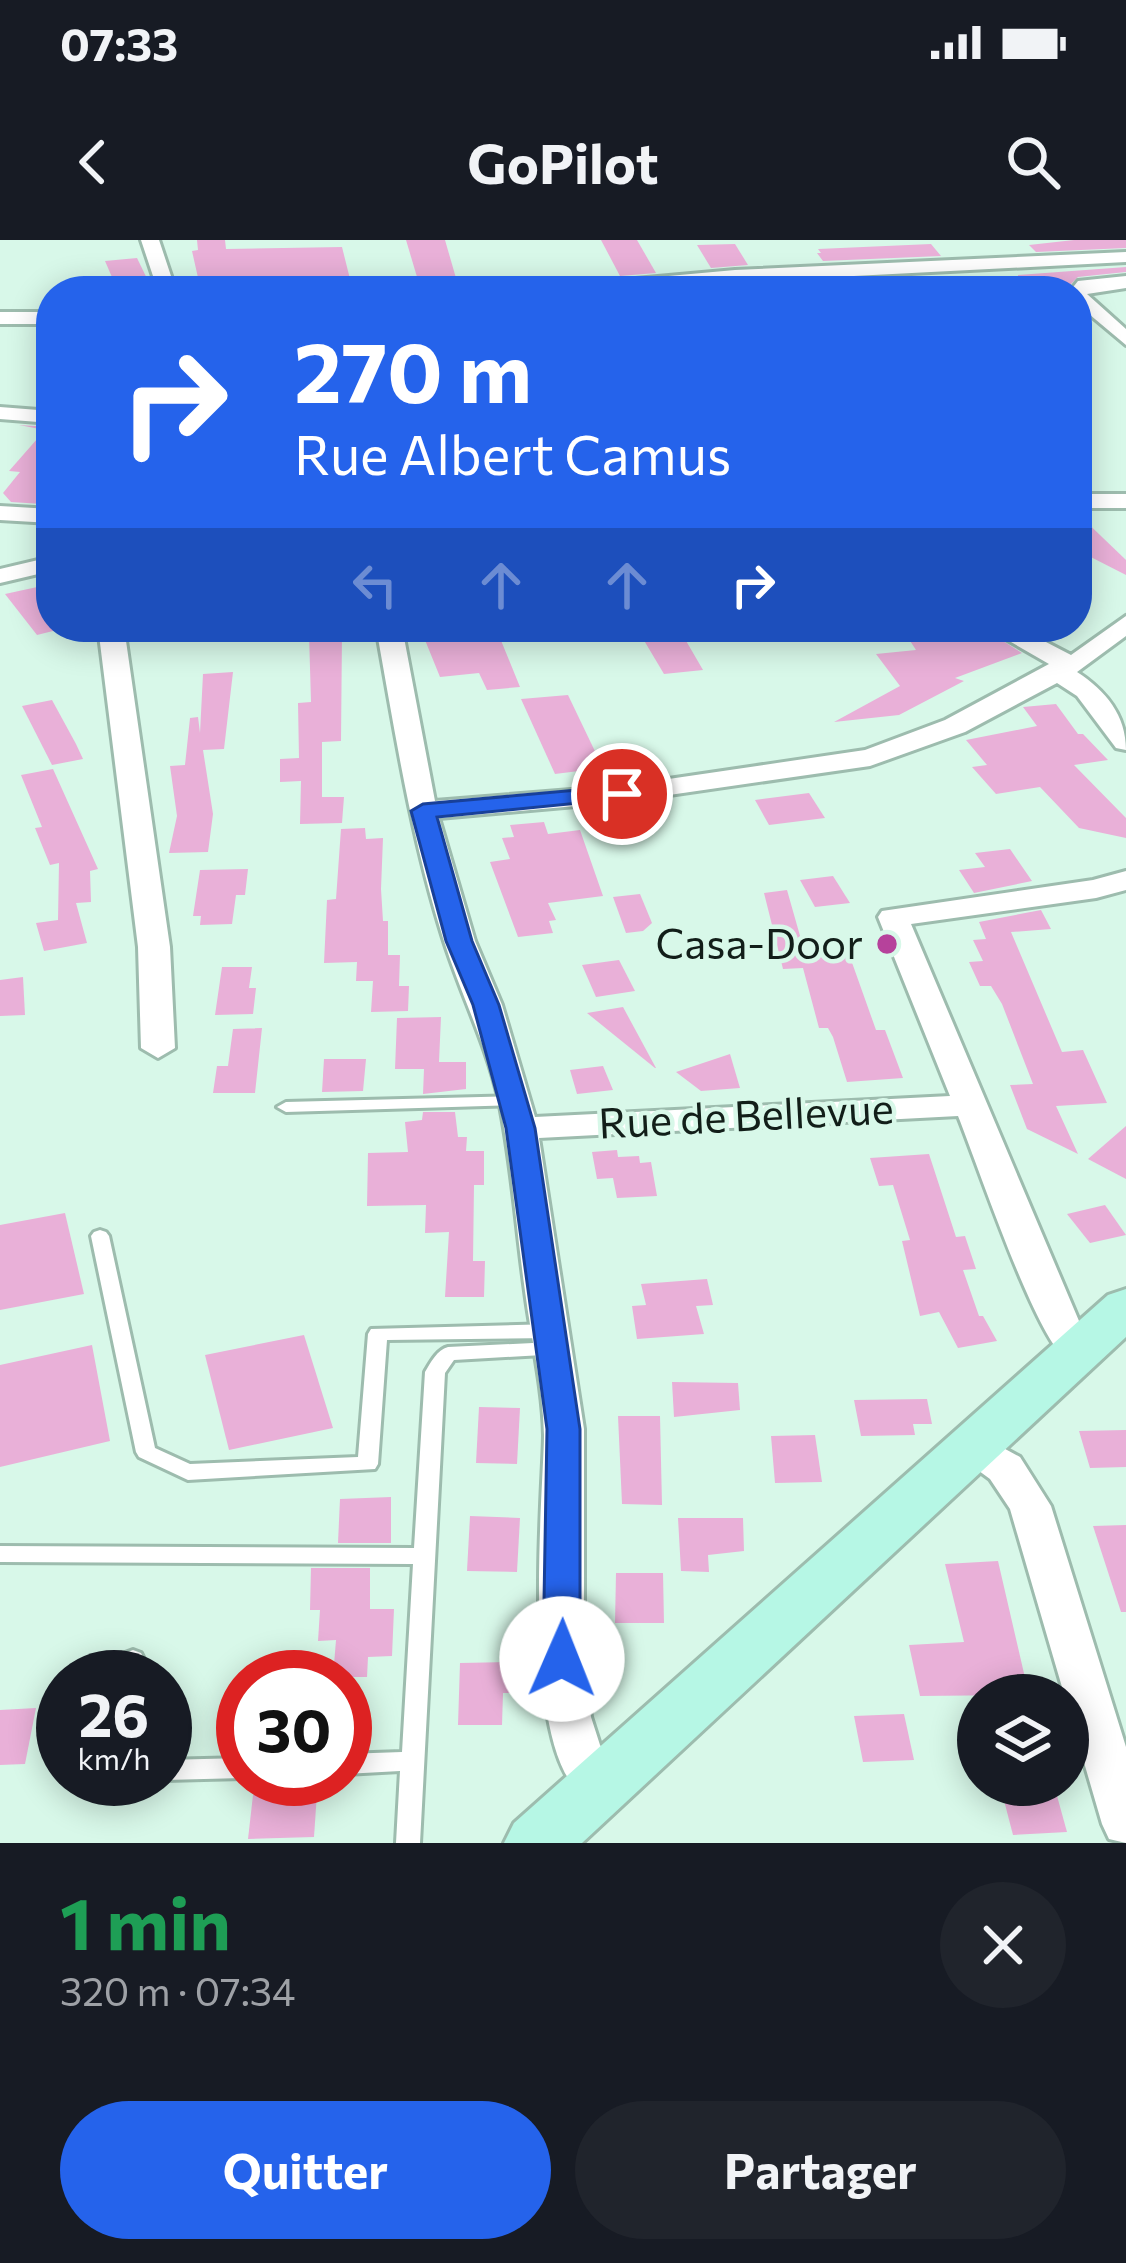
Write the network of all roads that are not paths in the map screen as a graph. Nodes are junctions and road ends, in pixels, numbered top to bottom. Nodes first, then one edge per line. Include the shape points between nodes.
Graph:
1 (149, 240) edge
2 (1126, 257) edge
3 (868, 268) junction
4 (162, 276) edge
5 (765, 276) edge
6 (872, 276) edge
7 (1126, 282) edge
8 (1092, 284) edge
9 (1092, 308) edge
10 (0, 318) edge
11 (36, 318) edge
12 (1126, 339) edge
13 (0, 413) edge
14 (36, 416) edge
15 (1092, 499) edge
16 (1126, 501) edge
17 (0, 513) edge
18 (36, 515) edge
19 (36, 568) edge
20 (0, 576) edge
21 (1126, 623) edge
22 (113, 642) edge
23 (391, 642) edge
24 (1022, 642) edge
25 (1113, 646) edge
26 (1063, 667) junction
27 (1126, 742) edge
28 (423, 811) junction
29 (1126, 880) edge
30 (158, 1048) dead end
31 (971, 1105) junction
32 (286, 1107) dead end
33 (519, 1114) junction
34 (100, 1236) dead end
35 (1126, 1307) edge
36 (553, 1340) junction
37 (1080, 1349) junction
38 (974, 1447) junction
39 (0, 1554) edge
40 (424, 1556) junction
41 (412, 1761) junction
42 (372, 1763) edge
43 (602, 1784) junction
44 (1126, 1824) edge
45 (408, 1843) edge
46 (537, 1843) edge

1 - 4 street
2 - 3 street
3 - 5 street
3 - 6 street
7 - 8 street
9 - 12 street
10 - 11 street
13 - 14 street
15 - 16 street
17 - 18 street
19 - 20 street
21 - 25 street
22 - 30 street via 154,947
23 - 28 street
24 - 26 street
25 - 26 street
26 - 27 street
26 - 28 street via 955,726 870,758 622,794
28 - 33 street
29 - 31 street via 893,917
31 - 33 street, Rue de Bellevue
31 - 37 street via 1061,1326
32 - 33 lane
33 - 36 street
34 - 36 lane via 146,1452 188,1472 368,1464 378,1334
35 - 37 main road
36 - 40 lane via 448,1354 435,1372
36 - 43 street via 564,1429 568,1717 579,1753
37 - 38 main road
38 - 43 main road
38 - 44 street via 1005,1468 1030,1506
39 - 40 lane
40 - 41 lane
41 - 42 lane
41 - 45 lane
43 - 46 main road

